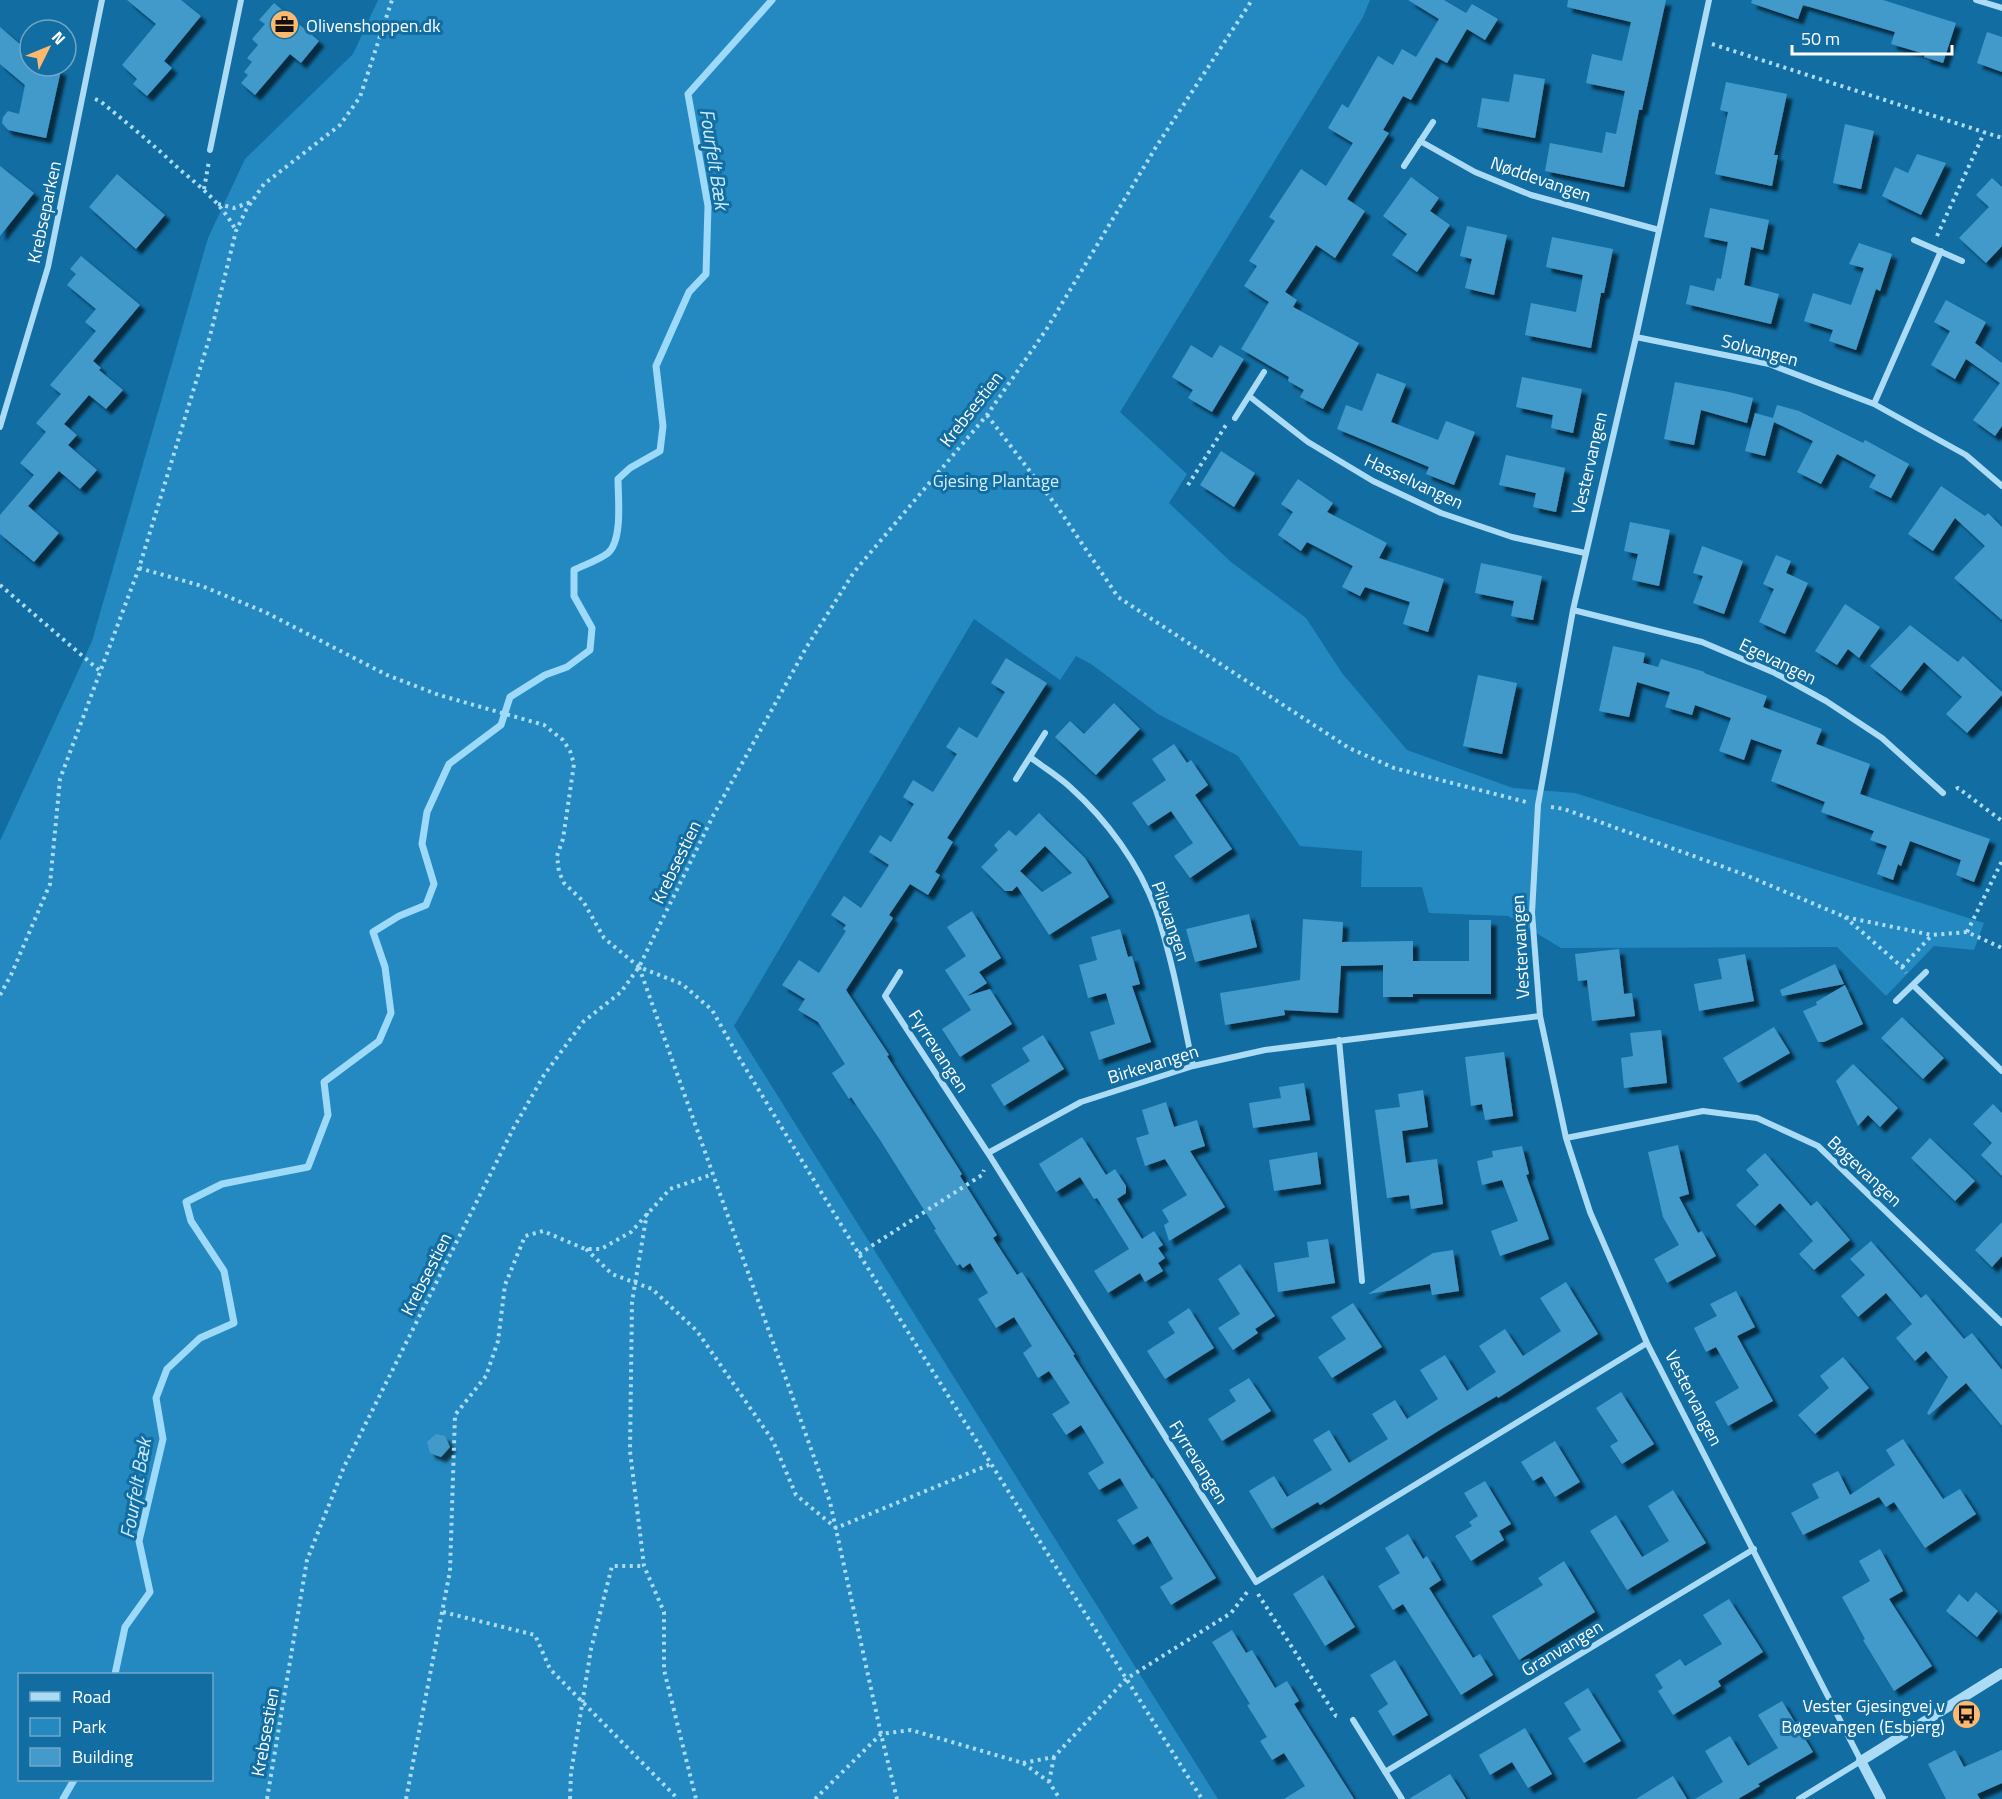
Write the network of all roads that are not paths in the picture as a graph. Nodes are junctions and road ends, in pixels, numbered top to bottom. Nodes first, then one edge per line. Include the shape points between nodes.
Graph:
1 (102, 0) edge
2 (242, 0) edge
3 (1709, 0) edge
4 (1976, 0) edge
5 (2002, 8) edge
6 (1432, 122) dead end
7 (1420, 141) junction
8 (210, 150) road end
9 (1404, 166) dead end
10 (1659, 231) junction
11 (1914, 240) dead end
12 (1941, 251) junction
13 (1962, 261) dead end
14 (1636, 337) junction
15 (1264, 372) dead end
16 (1249, 396) junction
17 (1874, 404) junction
18 (2, 416) edge
19 (1235, 418) road end
20 (0, 427) edge
21 (2002, 486) edge
22 (1585, 553) junction
23 (1573, 610) junction
24 (1045, 734) dead end
25 (1030, 757) junction
26 (1016, 779) dead end
27 (1943, 793) road end
28 (900, 972) dead end
29 (1926, 972) dead end
30 (1913, 985) junction
31 (1896, 1001) dead end
32 (1540, 1016) junction
33 (1338, 1040) junction
34 (1193, 1066) junction
35 (2002, 1071) edge
36 (1566, 1138) junction
37 (988, 1153) junction
38 (1362, 1281) dead end
39 (2002, 1323) edge
40 (1647, 1343) junction
41 (1754, 1550) junction
42 (2002, 1673) edge
43 (1353, 1720) road end
44 (1861, 1761) junction
45 (1385, 1772) junction
46 (1402, 1799) edge
47 (1799, 1799) edge
48 (1881, 1799) edge

1 - 18 street, Krebseparken via 48,267
2 - 8 street
3 - 10 street, Vestervangen
4 - 5 street
6 - 7 street
7 - 9 street
7 - 10 street, Nøddevangen via 1475,172 1531,195
10 - 14 street, Vestervangen
11 - 12 street
12 - 13 street
12 - 17 street
14 - 17 street, Solvangen via 1769,364
14 - 22 street, Vestervangen
15 - 16 street
16 - 19 street
16 - 22 street, Hasselvangen via 1308,442 1372,481 1441,513 1512,537
17 - 21 street, Solvangen via 1966,455
18 - 20 street, Krebseparken
22 - 23 street, Vestervangen
23 - 27 street, Egevangen via 1702,642 1775,673 1882,738
23 - 32 street, Vestervangen via 1538,805 1532,913
24 - 25 street
25 - 26 street
25 - 34 street, Pilevangen via 1077,794 1133,864 1155,908 1170,956
28 - 37 street, Fyrrevangen via 885,996
29 - 30 street
30 - 31 street
30 - 35 street
32 - 33 street, Birkevangen
32 - 36 street, Vestervangen
33 - 34 street, Birkevangen via 1265,1050
33 - 38 street
34 - 37 street, Birkevangen via 1081,1102
36 - 39 street, Bøgevangen via 1703,1111 1757,1118 1818,1146
36 - 40 street, Vestervangen via 1590,1212
37 - 40 street, Fyrrevangen via 1256,1582
40 - 41 street, Vestervangen
41 - 44 street, Vestervangen
41 - 45 street, Granvangen
42 - 44 street
43 - 45 street
44 - 47 street
44 - 48 street, Vestervangen
45 - 46 street

